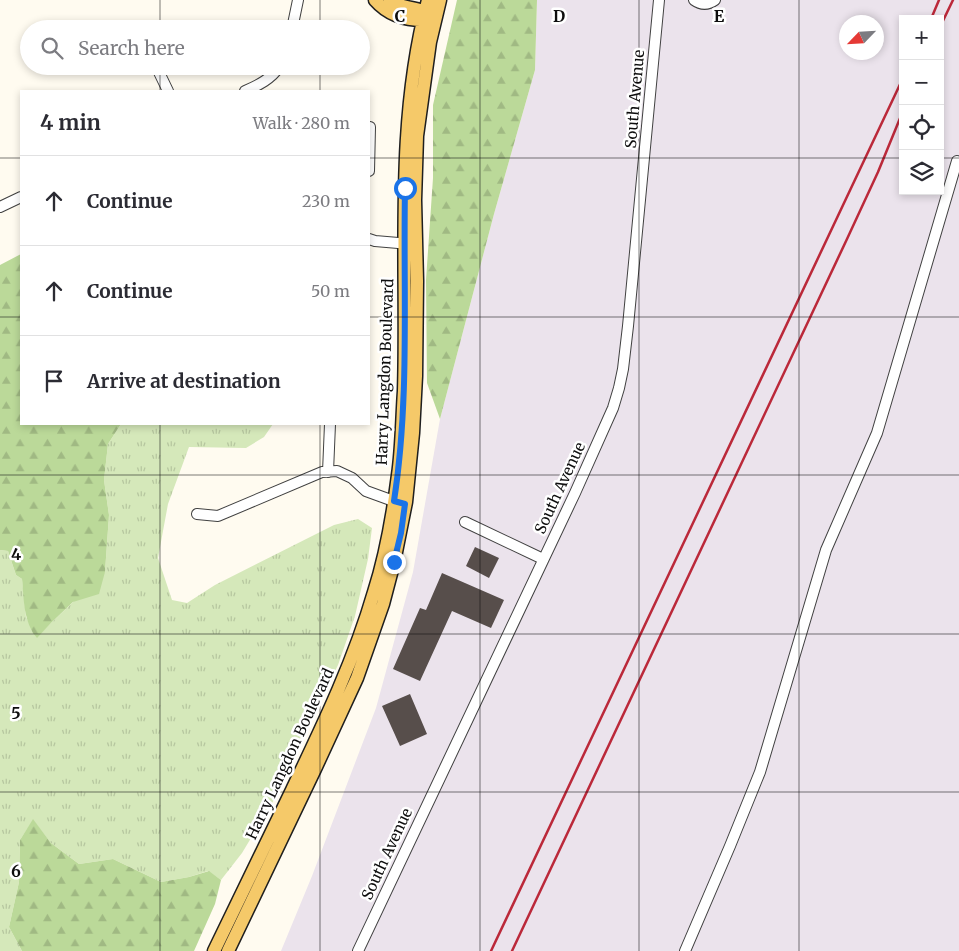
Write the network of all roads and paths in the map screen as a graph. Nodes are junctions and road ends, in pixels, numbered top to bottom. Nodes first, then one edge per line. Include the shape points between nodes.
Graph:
1 (298, 0) edge
2 (375, 0) edge
3 (440, 0) edge
4 (659, 0) edge
5 (694, 0) edge
6 (715, 0) edge
7 (397, 8) edge
8 (426, 10) edge
9 (294, 20) edge
10 (418, 43) junction
11 (160, 75) edge
12 (274, 75) edge
13 (168, 90) edge
14 (247, 90) edge
15 (958, 161) edge
16 (20, 197) edge
17 (0, 207) edge
18 (370, 239) edge
19 (410, 244) junction
20 (330, 425) edge
21 (328, 472) junction
22 (400, 503) junction
23 (197, 514) dead end
24 (465, 522) dead end
25 (543, 559) junction
26 (214, 951) edge
27 (228, 951) edge
28 (358, 951) edge
29 (685, 951) edge

1 - 9 street
2 - 7 main road via 387,11
3 - 8 main road, Harry Langdon Boulevard
4 - 25 street, South Avenue via 623,370 609,416
5 - 6 street via 707,4
7 - 8 main road
7 - 8 main road via 411,4
7 - 10 main road via 414,31
8 - 10 main road, Harry Langdon Boulevard
8 - 19 main road, Harry Langdon Boulevard via 428,58 417,136
10 - 19 main road, Harry Langdon Boulevard via 407,128
11 - 13 street
12 - 14 street
15 - 29 street via 877,433 826,550 760,772
16 - 17 street
18 - 19 street
19 - 22 main road, Harry Langdon Boulevard via 398,474
20 - 21 street
21 - 22 street via 337,471 352,478 366,491
21 - 23 street via 218,516
22 - 26 main road, Harry Langdon Boulevard via 348,670
22 - 27 main road, Harry Langdon Boulevard via 401,533 383,604 357,678
24 - 25 street
25 - 28 street, South Avenue

